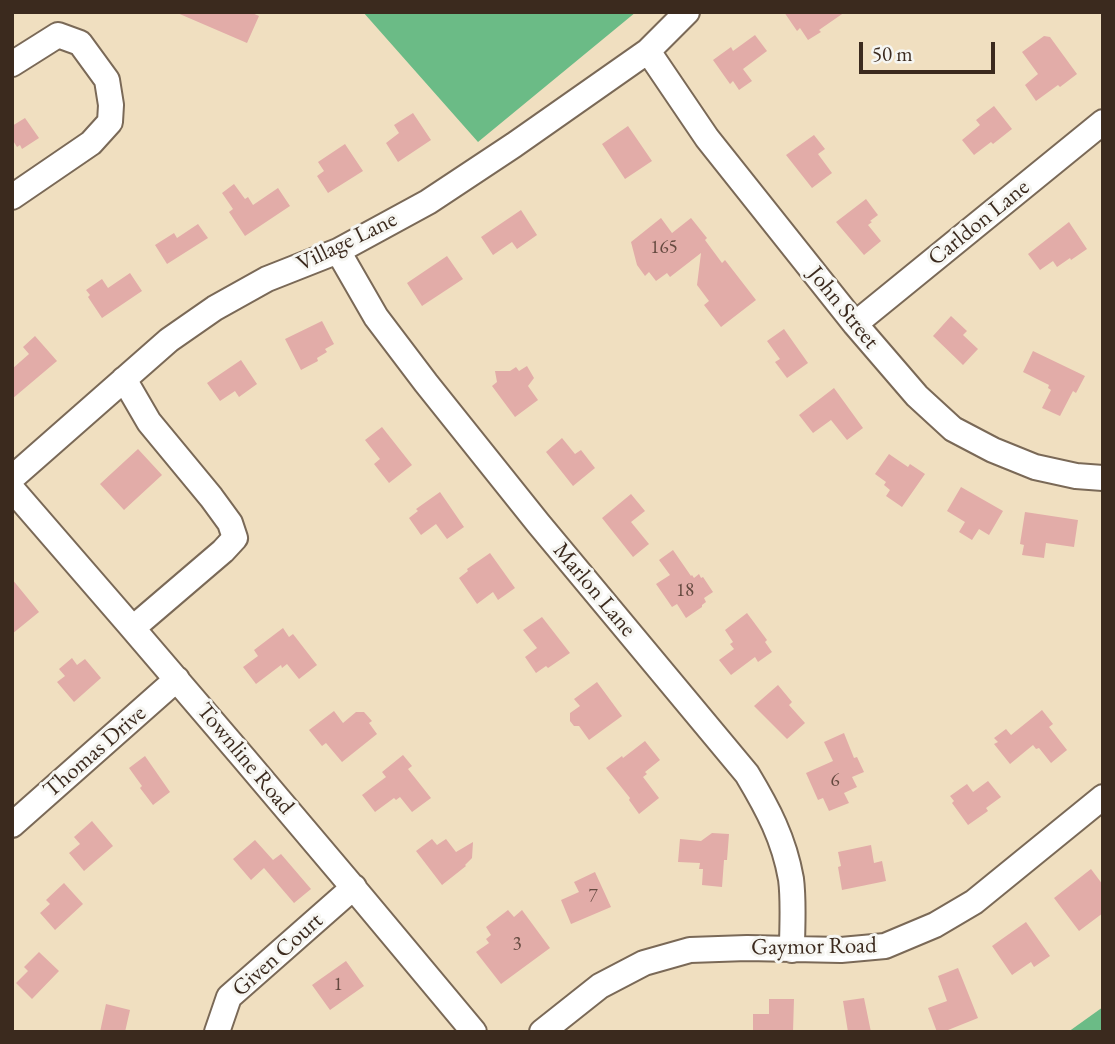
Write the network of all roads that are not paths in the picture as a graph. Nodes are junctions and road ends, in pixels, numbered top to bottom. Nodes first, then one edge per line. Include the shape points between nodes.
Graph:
1 (687, 12) edge
2 (648, 51) junction
3 (12, 64) edge
4 (1103, 122) edge
5 (12, 197) edge
6 (338, 251) junction
7 (855, 324) junction
8 (124, 379) junction
9 (12, 478) edge
10 (1103, 478) edge
11 (12, 489) edge
12 (133, 628) junction
13 (177, 679) junction
14 (1103, 797) edge
15 (12, 825) edge
16 (354, 887) junction
17 (792, 950) junction
18 (217, 1032) edge
19 (474, 1032) edge
20 (542, 1032) edge

1 - 2 street, Village Lane
2 - 6 street, Village Lane via 428,202
2 - 7 street, John Street via 707,138
3 - 5 street via 58,35 80,43 107,80 111,104 110,122 92,144
4 - 7 street, Carldon Lane
6 - 8 street, Village Lane via 267,279 215,308
6 - 17 street, Marlon Lane via 376,317 426,383 747,774 783,845 791,881
7 - 10 street, John Street via 917,396 953,429 1035,467
8 - 9 street, Village Lane
8 - 12 street via 149,422 230,523 235,538
11 - 12 street, Townline Road
12 - 13 street, Townline Road
13 - 15 street, Thomas Drive
13 - 16 street, Townline Road
14 - 17 street, Gaymor Road via 974,902 935,925 885,946
16 - 18 street, Given Court via 229,997
16 - 19 street, Townline Road
17 - 20 street, Gaymor Road via 690,950 644,963 600,986

